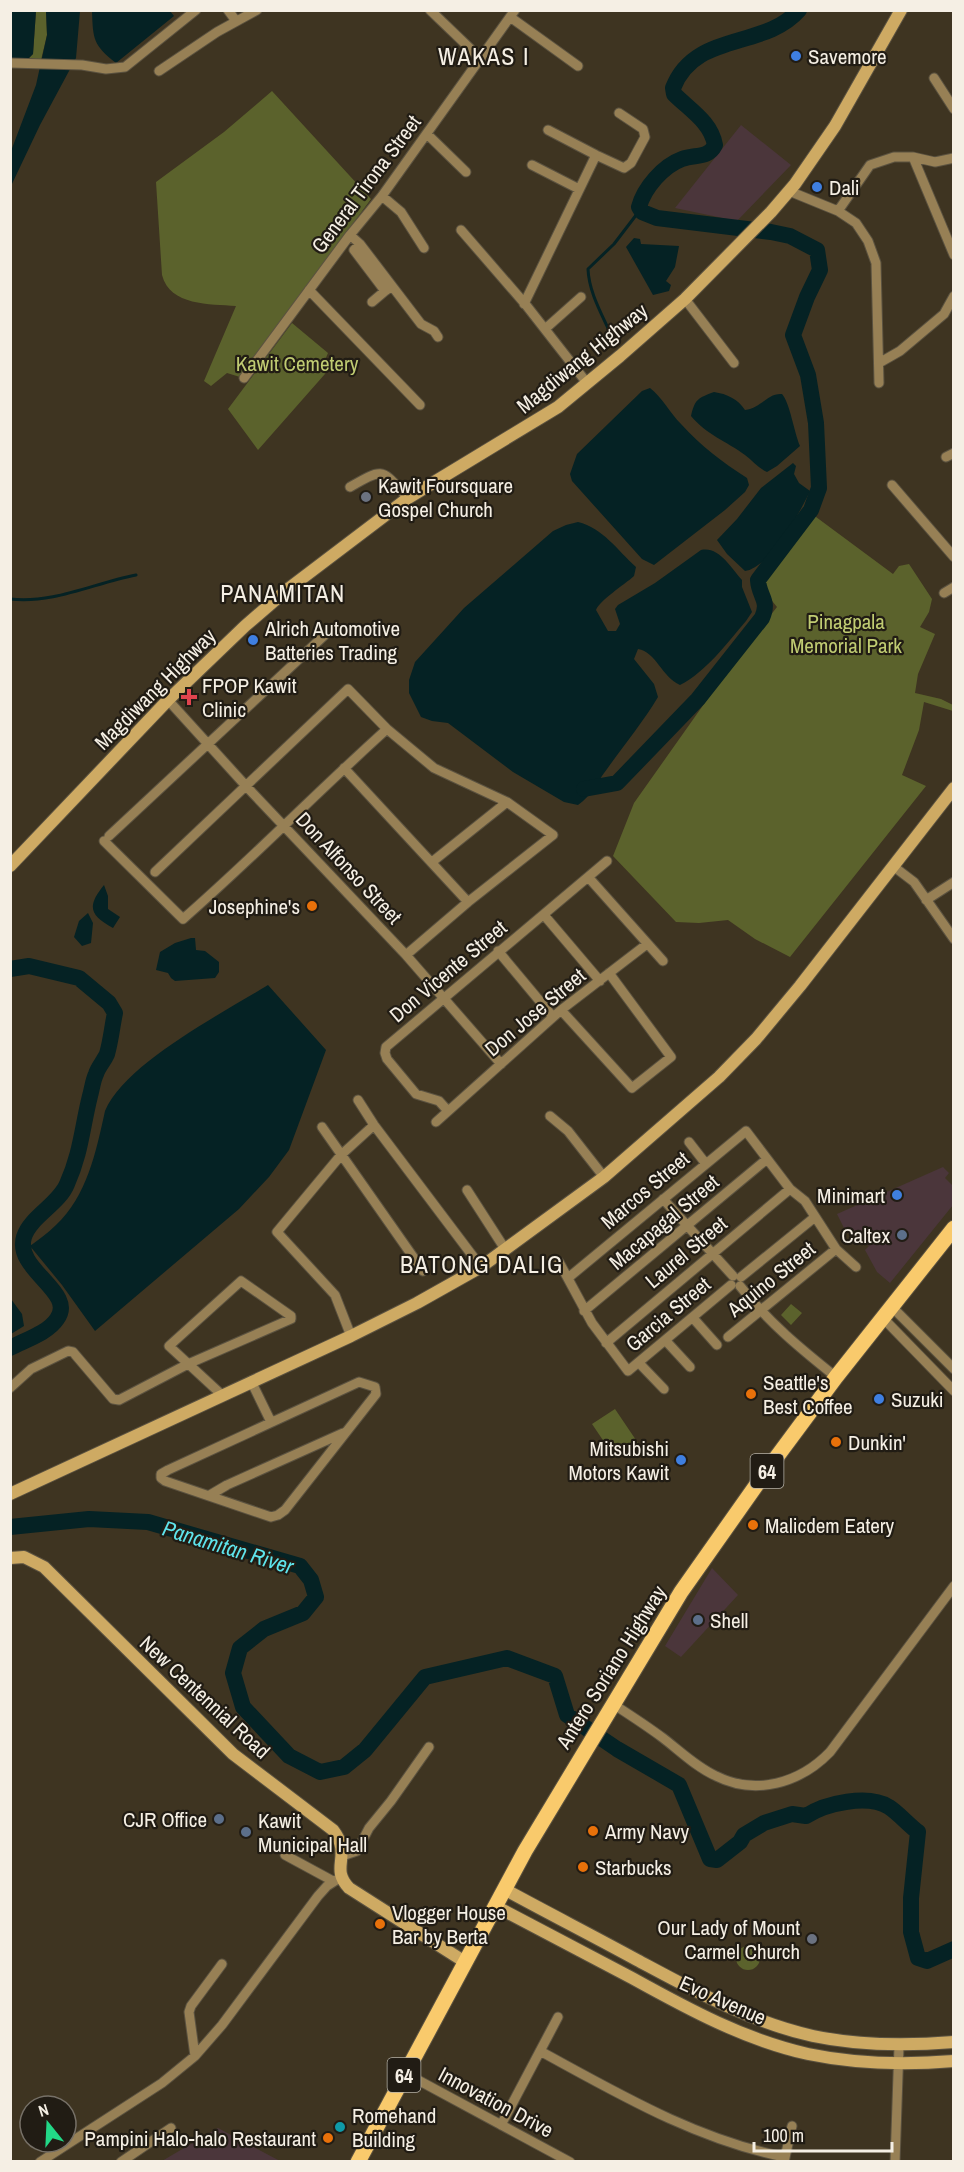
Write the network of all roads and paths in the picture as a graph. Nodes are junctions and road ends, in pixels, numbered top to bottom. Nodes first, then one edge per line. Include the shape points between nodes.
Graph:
1 (196, 10) edge
2 (228, 10) edge
3 (257, 10) edge
4 (430, 10) edge
5 (901, 10) edge
6 (513, 14) edge
7 (236, 21) junction
8 (481, 59) junction
9 (10, 63) edge
10 (578, 66) dead end
11 (159, 71) dead end
12 (934, 78) dead end
13 (954, 109) edge
14 (619, 112) dead end
15 (548, 130) dead end
16 (427, 134) junction
17 (596, 155) junction
18 (913, 157) junction
19 (954, 158) edge
20 (532, 165) dead end
21 (466, 172) dead end
22 (579, 189) junction
23 (789, 191) junction
24 (382, 196) junction
25 (838, 211) junction
26 (461, 231) dead end
27 (350, 235) junction
28 (424, 248) dead end
29 (954, 255) edge
30 (389, 288) junction
31 (309, 290) junction
32 (954, 296) edge
33 (581, 297) dead end
34 (685, 298) junction
35 (372, 302) dead end
36 (524, 304) junction
37 (545, 329) junction
38 (438, 337) dead end
39 (734, 363) dead end
40 (879, 363) junction
41 (243, 378) dead end
42 (587, 383) junction
43 (879, 384) dead end
44 (420, 405) dead end
45 (892, 485) dead end
46 (350, 487) dead end
47 (408, 498) junction
48 (954, 557) edge
49 (954, 587) edge
50 (944, 593) dead end
51 (328, 632) dead end
52 (168, 700) junction
53 (387, 729) junction
54 (209, 745) junction
55 (344, 768) junction
56 (246, 786) junction
57 (954, 788) edge
58 (507, 802) junction
59 (285, 826) junction
60 (607, 861) dead end
61 (432, 862) junction
62 (10, 866) edge
63 (893, 866) junction
64 (156, 872) dead end
65 (589, 878) junction
66 (954, 882) edge
67 (926, 900) junction
68 (468, 902) junction
69 (544, 915) junction
70 (953, 937) edge
71 (647, 944) junction
72 (498, 951) junction
73 (406, 955) junction
74 (663, 961) dead end
75 (609, 973) junction
76 (600, 981) junction
77 (443, 998) junction
78 (561, 1010) junction
79 (553, 1017) junction
80 (501, 1064) junction
81 (358, 1100) dead end
82 (448, 1111) junction
83 (550, 1116) dead end
84 (436, 1122) dead end
85 (374, 1125) junction
86 (321, 1127) dead end
87 (688, 1142) dead end
88 (341, 1155) junction
89 (767, 1159) junction
90 (706, 1164) junction
91 (604, 1177) junction
92 (790, 1189) junction
93 (467, 1190) dead end
94 (663, 1198) junction
95 (815, 1216) junction
96 (687, 1226) junction
97 (954, 1228) edge
98 (505, 1249) junction
99 (836, 1249) junction
100 (712, 1253) junction
101 (559, 1262) dead end
102 (481, 1266) junction
103 (856, 1268) dead end
104 (423, 1271) dead end
105 (568, 1278) junction
106 (736, 1281) junction
107 (584, 1311) junction
108 (760, 1311) junction
109 (887, 1311) junction
110 (693, 1318) junction
111 (351, 1336) junction
112 (728, 1337) dead end
113 (666, 1341) junction
114 (606, 1343) junction
115 (717, 1345) dead end
116 (639, 1363) junction
117 (188, 1364) junction
118 (690, 1367) dead end
119 (954, 1369) edge
120 (836, 1377) junction
121 (251, 1382) junction
122 (10, 1388) edge
123 (664, 1389) dead end
124 (954, 1391) edge
125 (222, 1395) junction
126 (271, 1422) junction
127 (344, 1433) junction
128 (10, 1494) edge
129 (210, 1495) junction
130 (10, 1558) edge
131 (954, 1586) edge
132 (613, 1704) junction
133 (429, 1748) dead end
134 (285, 1855) dead end
135 (342, 1856) junction
136 (337, 1879) junction
137 (504, 1889) junction
138 (495, 1906) junction
139 (465, 1962) junction
140 (222, 1964) dead end
141 (747, 2015) junction
142 (558, 2017) dead end
143 (740, 2032) junction
144 (954, 2042) edge
145 (899, 2046) junction
146 (540, 2051) junction
147 (195, 2056) junction
148 (954, 2061) edge
149 (898, 2064) junction
150 (405, 2073) junction
151 (501, 2125) junction
152 (792, 2126) dead end
153 (171, 2128) dead end
154 (784, 2159) edge
155 (40, 2162) edge
156 (121, 2162) edge
157 (358, 2162) edge
158 (570, 2162) edge
159 (895, 2162) edge

1 - 9 street via 125,67
2 - 7 street
3 - 7 street
4 - 8 street
5 - 23 street, Magdiwang Highway via 835,126
6 - 8 street, General Tirona Street
6 - 10 street
7 - 11 street
8 - 16 street, General Tirona Street
12 - 13 street
14 - 17 street via 642,129 645,137 624,168
15 - 17 street
16 - 21 street
16 - 24 street, General Tirona Street
17 - 22 street
18 - 19 street via 935,162
18 - 25 street via 894,157 870,165
18 - 29 street
20 - 22 street
22 - 36 street
23 - 25 street
23 - 34 street, Magdiwang Highway
24 - 27 street, General Tirona Street
24 - 28 street via 401,212
25 - 40 street via 856,224 876,262
26 - 36 street
27 - 30 street
27 - 31 street, General Tirona Street
30 - 35 street
30 - 38 street
31 - 41 street, General Tirona Street
31 - 44 street
32 - 40 street via 944,314 900,351
33 - 37 street
34 - 39 street
34 - 42 street, Magdiwang Highway
36 - 37 street
37 - 42 street
40 - 43 street
42 - 47 street, Magdiwang Highway via 537,422
45 - 48 street
46 - 47 street via 380,472
47 - 52 street, Magdiwang Highway via 288,589
49 - 50 street
51 - 54 street
52 - 54 street, Don Alfonso Street
52 - 62 street, Magdiwang Highway
53 - 55 street
53 - 56 street via 348,689
53 - 58 street via 434,768
54 - 56 street, Don Alfonso Street
54 - 59 street via 106,839 183,919
55 - 59 street
55 - 61 street
56 - 59 street, Don Alfonso Street
56 - 64 street
57 - 63 street
58 - 61 street
58 - 68 street via 554,835
59 - 73 street, Don Alfonso Street
60 - 65 street, Don Vicente Street
61 - 68 street
63 - 67 street via 914,882
63 - 91 street via 756,1039 711,1084
65 - 69 street, Don Vicente Street
65 - 71 street
66 - 67 street
67 - 70 street
68 - 73 street
69 - 72 street, Don Vicente Street
69 - 76 street
71 - 74 street
71 - 75 street, Don Jose Street
72 - 77 street, Don Vicente Street
72 - 79 street
73 - 77 street, Don Alfonso Street
75 - 76 street, Don Jose Street
75 - 78 street via 671,1057 632,1088
76 - 78 street, Don Jose Street
77 - 80 street, Don Alfonso Street
77 - 82 street, Don Vicente Street via 386,1047 385,1053 416,1094 439,1101
78 - 79 street, Don Jose Street
79 - 80 street, Don Jose Street
80 - 82 street, Don Jose Street
81 - 85 street
82 - 84 street, Don Jose Street
83 - 91 street via 568,1131
85 - 88 street
85 - 102 street
86 - 88 street
87 - 90 street
88 - 104 street
88 - 111 street via 277,1232 335,1295
89 - 90 street, Marcos Street via 746,1131
89 - 92 street
89 - 96 street, Macapagal Street
90 - 94 street, Marcos Street
91 - 98 street
92 - 95 street
92 - 100 street, Laurel Street
93 - 98 street
94 - 96 street
94 - 105 street, Marcos Street
95 - 99 street
95 - 106 street, Garcia Street
96 - 100 street
96 - 107 street, Macapagal Street
97 - 109 main road, Antero Soriano Highway / 64
98 - 102 street
99 - 103 street
99 - 108 street, Aquino Street
100 - 106 street
100 - 114 street, Laurel Street
101 - 105 street
102 - 111 street
105 - 107 street
106 - 108 street
106 - 110 street, Garcia Street
107 - 114 street
108 - 112 street, Aquino Street
108 - 120 street
109 - 119 street
109 - 120 main road, Antero Soriano Highway / 64
109 - 124 street
110 - 113 street, Garcia Street
110 - 115 street
111 - 121 street
113 - 116 street, Garcia Street
113 - 118 street
114 - 116 street, Garcia Street via 628,1371
116 - 123 street
117 - 117 street via 291,1319 291,1316 241,1281 169,1346
117 - 122 street via 119,1400 113,1399 68,1351 31,1369
117 - 125 street
120 - 132 main road, Antero Soriano Highway / 64 via 681,1592
121 - 125 street
121 - 126 street
125 - 128 street
126 - 127 street via 354,1383 375,1387 376,1394
126 - 129 street via 161,1474 165,1482
127 - 129 street
127 - 129 street via 279,1515 271,1517
130 - 135 street, New Centennial Road via 24,1557 44,1567 232,1754 333,1830 341,1842
131 - 132 street via 830,1752 814,1767 789,1780 759,1786 725,1780 709,1773
132 - 137 main road, Antero Soriano Highway / 64
133 - 135 street via 369,1828 357,1851
134 - 136 street
135 - 136 street, New Centennial Road
136 - 139 street
136 - 147 street via 318,1896
137 - 138 main road, Antero Soriano Highway / 64
137 - 141 street, Evo Avenue
138 - 139 main road, Antero Soriano Highway / 64
138 - 143 street, Evo Avenue
139 - 150 main road, Antero Soriano Highway / 64
140 - 147 street via 189,2012
141 - 143 street
141 - 145 street, Evo Avenue via 813,2036
142 - 146 street
143 - 149 street, Evo Avenue via 809,2054
144 - 145 street, Evo Avenue
145 - 149 street
146 - 151 street
146 - 154 street via 683,2125 718,2140
147 - 155 street via 162,2083
148 - 149 street, Evo Avenue
149 - 159 street
150 - 151 street, Innovation Drive
150 - 157 main road, Antero Soriano Highway / 64
151 - 158 street, Innovation Drive
152 - 154 street
153 - 156 street

